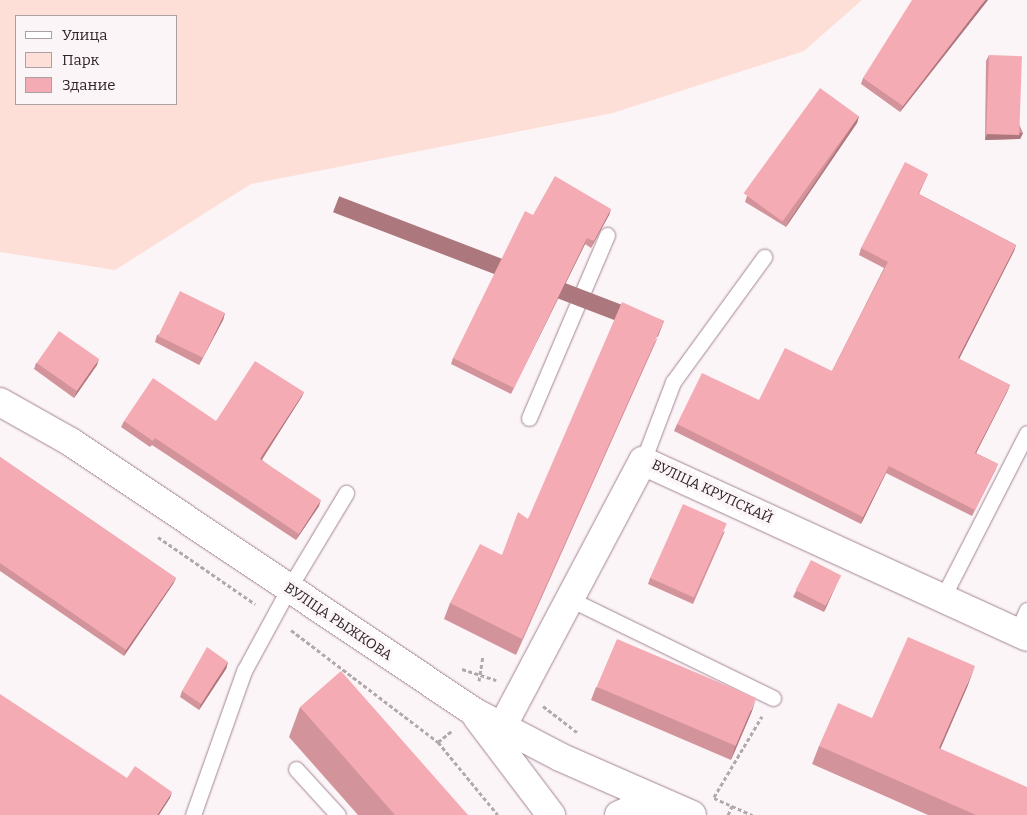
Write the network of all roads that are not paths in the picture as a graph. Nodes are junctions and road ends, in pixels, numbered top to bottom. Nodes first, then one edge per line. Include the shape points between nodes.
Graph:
1 (607, 235) dead end
2 (764, 257) dead end
3 (0, 402) edge
4 (529, 418) dead end
5 (1027, 433) edge
6 (643, 461) junction
7 (346, 493) dead end
8 (289, 588) junction
9 (943, 597) junction
10 (570, 600) junction
11 (1024, 626) edge
12 (773, 698) road end
13 (474, 712) junction
14 (502, 727) junction
15 (296, 769) dead end
16 (689, 804) edge
17 (193, 815) edge
18 (338, 815) edge
19 (550, 815) edge
20 (619, 815) edge

1 - 4 lane
2 - 6 lane via 673,382
3 - 8 main road, ВУЛІЦА РЫЖКОВА via 71,442
5 - 9 lane
6 - 9 main road, ВУЛІЦА КРУПСКАЙ
6 - 10 main road, ВУЛІЦА КРУПСКАЙ
7 - 8 lane
8 - 13 main road, ВУЛІЦА РЫЖКОВА
8 - 17 lane via 244,671
9 - 11 main road, ВУЛІЦА КРУПСКАЙ
10 - 12 lane
10 - 14 main road, ВУЛІЦА КРУПСКАЙ
13 - 14 main road, ВУЛІЦА РЫЖКОВА
13 - 19 main road
14 - 16 main road, ВУЛІЦА РЫЖКОВА via 560,757
15 - 18 lane
16 - 20 main road via 635,808

